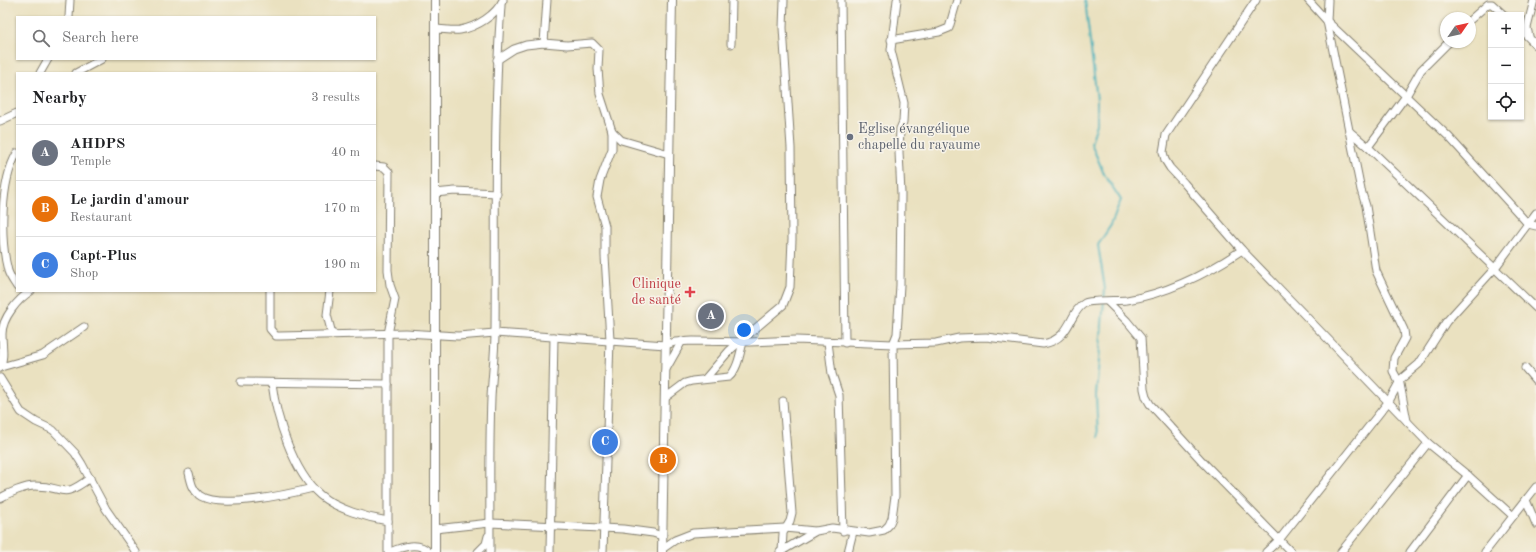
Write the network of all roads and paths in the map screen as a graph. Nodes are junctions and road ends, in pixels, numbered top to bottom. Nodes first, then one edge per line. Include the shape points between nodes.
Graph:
1 (70, 0) edge
2 (435, 0) edge
3 (547, 0) edge
4 (732, 0) edge
5 (784, 0) edge
6 (841, 0) edge
7 (898, 0) edge
8 (957, 0) edge
9 (1256, 0) edge
10 (1308, 0) edge
11 (1328, 0) edge
12 (1534, 0) edge
13 (502, 2) edge
14 (673, 2) edge
15 (1501, 12) edge
16 (1476, 15) edge
17 (69, 16) edge
18 (1327, 21) junction
19 (435, 28) junction
20 (1524, 32) edge
21 (1529, 36) junction
22 (891, 40) junction
23 (544, 43) junction
24 (731, 44) dead end
25 (1536, 45) edge
26 (1443, 48) edge
27 (47, 60) edge
28 (100, 60) edge
29 (497, 60) junction
30 (41, 72) edge
31 (78, 72) edge
32 (1406, 96) junction
33 (16, 113) edge
34 (0, 121) edge
35 (1349, 130) junction
36 (612, 131) junction
37 (1368, 147) junction
38 (669, 154) junction
39 (16, 156) edge
40 (376, 166) edge
41 (496, 193) junction
42 (435, 194) junction
43 (1536, 213) edge
44 (1528, 224) junction
45 (1536, 226) edge
46 (1242, 250) junction
47 (1495, 268) junction
48 (16, 285) edge
49 (270, 292) edge
50 (330, 292) edge
51 (20, 294) edge
52 (1108, 302) junction
53 (1536, 308) edge
54 (84, 327) dead end
55 (495, 333) junction
56 (332, 334) junction
57 (388, 334) junction
58 (435, 336) junction
59 (554, 337) junction
60 (610, 340) junction
61 (682, 341) junction
62 (742, 342) junction
63 (828, 342) junction
64 (845, 343) junction
65 (893, 344) junction
66 (666, 345) junction
67 (0, 367) edge
68 (1525, 368) dead end
69 (665, 372) junction
70 (0, 378) edge
71 (705, 379) junction
72 (1536, 381) edge
73 (241, 382) dead end
74 (272, 382) junction
75 (388, 384) junction
76 (1400, 384) junction
77 (665, 398) junction
78 (783, 401) dead end
79 (1389, 401) junction
80 (1407, 421) junction
81 (1428, 443) junction
82 (189, 473) dead end
83 (1468, 475) junction
84 (90, 478) junction
85 (1536, 487) edge
86 (312, 488) junction
87 (0, 498) edge
88 (1526, 500) junction
89 (1513, 516) junction
90 (388, 521) junction
91 (1536, 524) edge
92 (551, 526) junction
93 (490, 527) junction
94 (435, 528) junction
95 (603, 528) junction
96 (785, 528) junction
97 (816, 531) junction
98 (843, 531) junction
99 (853, 532) junction
100 (662, 536) junction
101 (1279, 540) junction
102 (662, 551) edge
103 (136, 552) edge
104 (389, 552) edge
105 (429, 552) edge
106 (435, 552) edge
107 (478, 552) edge
108 (490, 552) edge
109 (550, 552) edge
110 (603, 552) edge
111 (782, 552) edge
112 (848, 552) edge
113 (1266, 552) edge
114 (1291, 552) edge
115 (1341, 552) edge
116 (1410, 552) edge
117 (1485, 552) edge

1 - 17 street
2 - 19 street
3 - 23 street
4 - 24 street
5 - 62 street via 783,28 791,148 790,287 783,305
6 - 64 street
7 - 22 street
8 - 22 street via 949,28
9 - 46 street via 1166,135 1163,152 1164,160 1170,168
10 - 18 street
11 - 18 street
12 - 21 street via 1527,28
13 - 19 street via 479,23 460,30
13 - 29 street
14 - 38 street
15 - 16 street via 1492,4 1488,4
18 - 32 street
18 - 35 street
19 - 42 street
20 - 21 street
21 - 25 street
22 - 65 street via 892,58 904,103 899,152 900,285 897,334
23 - 29 street via 519,47
23 - 36 street via 592,43 598,46 600,94
26 - 32 street via 1421,70
27 - 30 street
28 - 31 street
29 - 41 street
32 - 37 street
32 - 44 street via 1449,136
33 - 34 street
35 - 37 street
35 - 76 street via 1366,206 1376,271 1404,330 1405,338 1394,358 1393,371
36 - 38 street via 621,140
36 - 60 street via 612,149 600,180 597,197 605,226 604,256
37 - 47 street
38 - 66 street
39 - 48 street via 6,187 2,231 8,272
40 - 57 street via 384,167 389,172 388,270 395,299
41 - 42 street
41 - 55 street
42 - 58 street
43 - 44 street
44 - 45 street
44 - 47 street
46 - 52 street via 1182,284 1156,293
46 - 79 street
47 - 53 street
47 - 76 street via 1446,322 1418,364 1401,379
49 - 56 street via 270,329 276,336
50 - 56 street via 326,316
51 - 67 street via 2,332 3,360
52 - 65 street via 1086,302 1080,306 1070,325 1052,342 1028,343 986,337 959,338 936,343
52 - 101 street via 1141,338 1144,389 1150,404
54 - 67 street via 43,355
55 - 58 street
55 - 59 street
55 - 93 street via 491,398
56 - 57 street
57 - 58 street
57 - 75 street
58 - 94 street
59 - 60 street
59 - 92 street
60 - 66 street
60 - 95 street
61 - 62 street
61 - 66 street
61 - 69 street
62 - 63 street
62 - 71 street via 730,351
62 - 71 street via 733,373 729,377
63 - 64 street
63 - 98 street via 832,374 839,395
64 - 65 street
65 - 99 street via 895,496 892,518 884,530
66 - 69 street
68 - 72 street
69 - 77 street
70 - 84 street via 21,412 53,430 75,453
71 - 77 street via 685,383
73 - 74 street
74 - 75 street
74 - 86 street via 274,402 288,444
75 - 90 street
76 - 79 street
76 - 80 street
77 - 100 street
78 - 96 street via 792,513
79 - 80 street
79 - 101 street
80 - 81 street
81 - 83 street
81 - 115 street
82 - 86 street via 191,486 200,495 213,501 283,496
83 - 89 street
83 - 116 street
84 - 87 street via 76,489 68,491 34,486
84 - 103 street via 106,509
85 - 88 street
86 - 90 street via 322,497 349,512
88 - 89 street
88 - 91 street
89 - 117 street
90 - 104 street
92 - 93 street
92 - 95 street
92 - 109 street
93 - 94 street
93 - 107 street via 486,544
93 - 108 street
94 - 106 street
95 - 100 street via 643,531
95 - 110 street
96 - 97 street
96 - 102 street via 693,533 675,540
96 - 111 street
97 - 98 street via 832,528
97 - 111 street
98 - 99 street
99 - 112 street
100 - 102 street
101 - 113 street
101 - 114 street
104 - 105 street via 415,546

